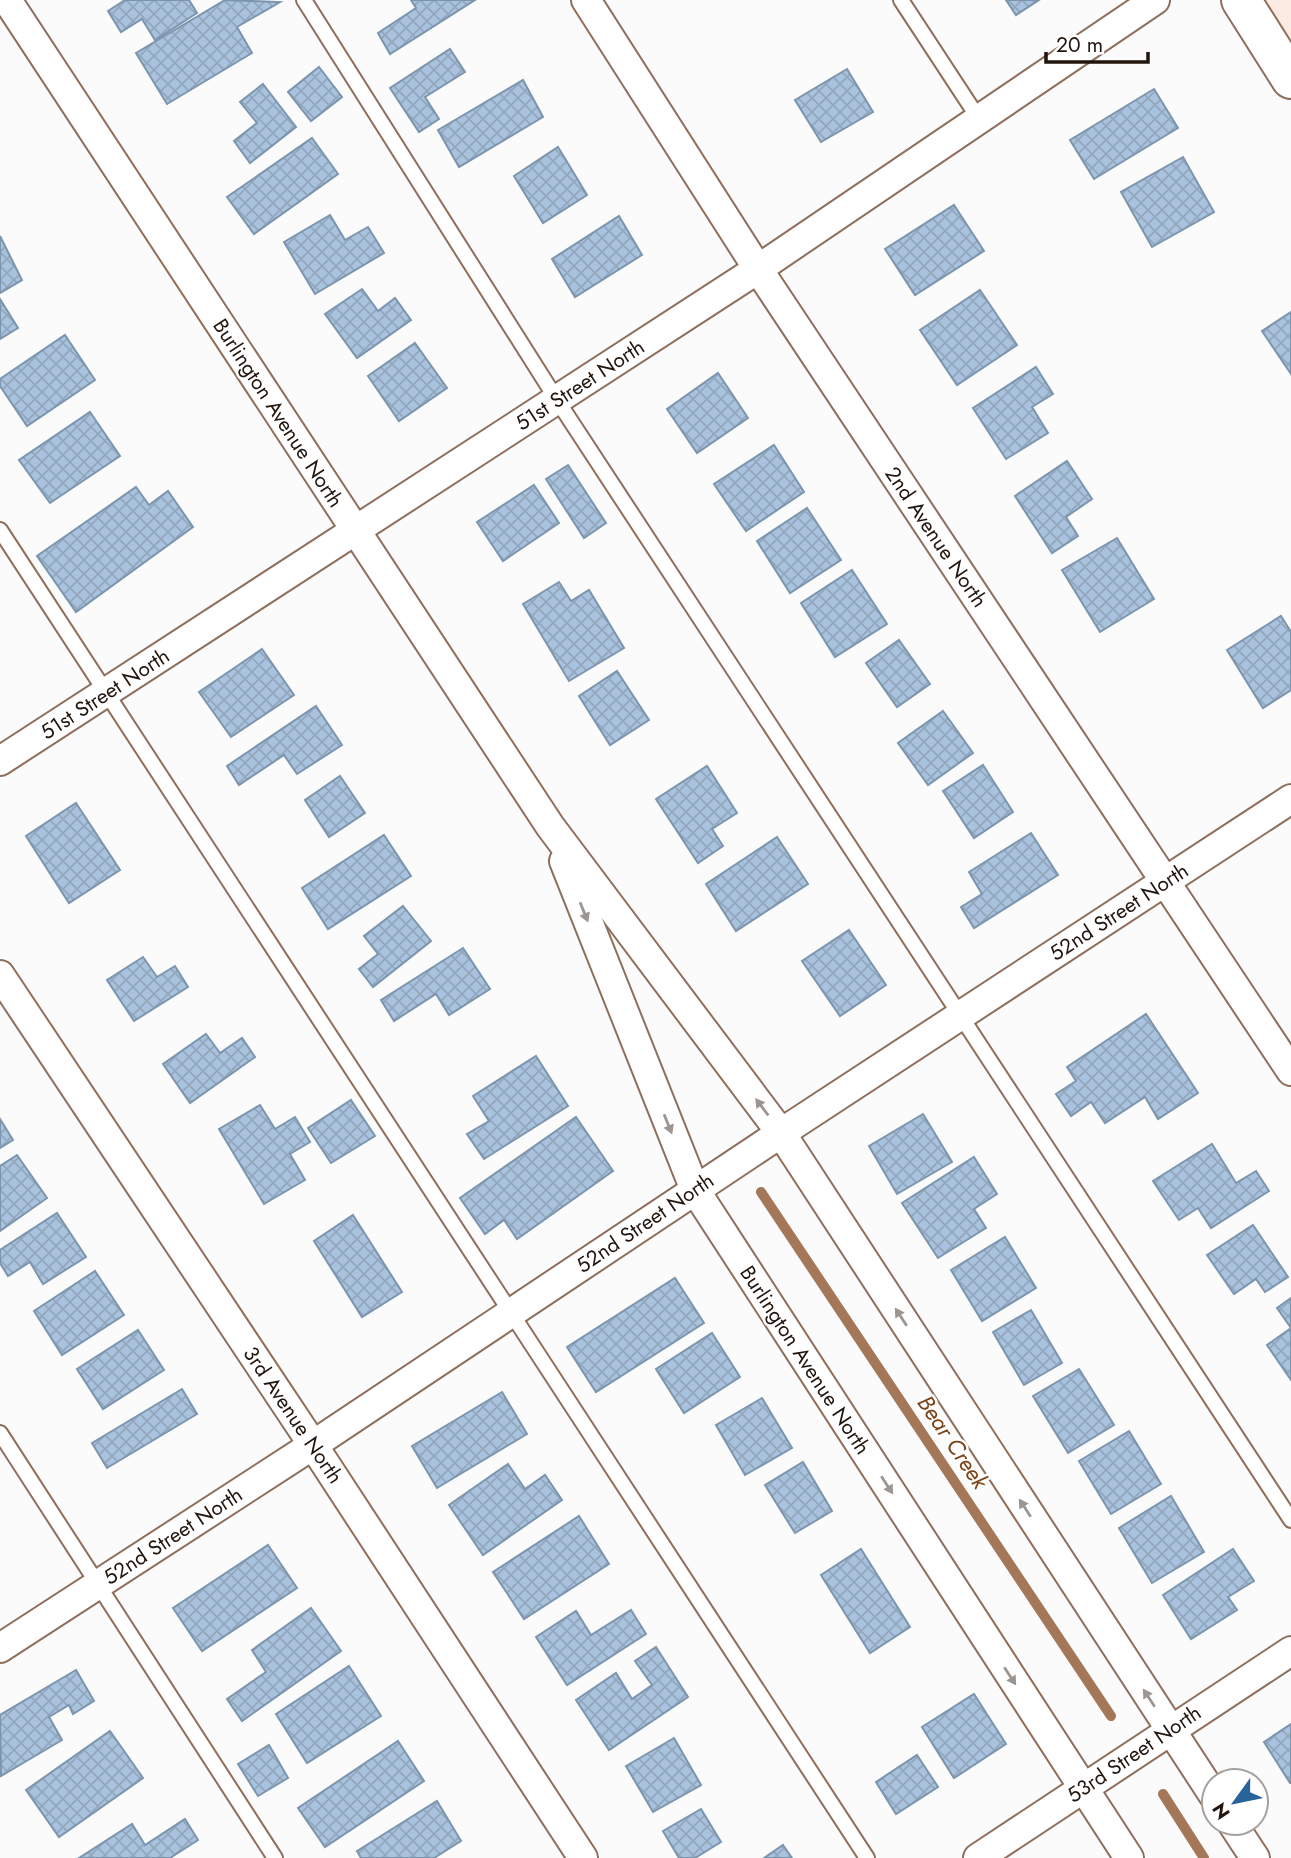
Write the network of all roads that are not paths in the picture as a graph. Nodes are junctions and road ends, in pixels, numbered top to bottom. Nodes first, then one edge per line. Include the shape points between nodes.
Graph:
1 (7, 0) edge
2 (304, 0) edge
3 (586, 0) edge
4 (901, 0) edge
5 (1155, 0) edge
6 (1241, 0) edge
7 (1291, 79) edge
8 (979, 119) junction
9 (758, 269) junction
10 (557, 400) junction
11 (0, 530) edge
12 (356, 531) junction
13 (107, 693) junction
14 (0, 761) edge
15 (1291, 799) edge
16 (550, 826) junction
17 (1166, 882) junction
18 (0, 975) edge
19 (960, 1016) junction
20 (1291, 1071) edge
21 (781, 1133) junction
22 (695, 1190) junction
23 (511, 1313) junction
24 (0, 1433) edge
25 (313, 1445) junction
26 (1291, 1520) edge
27 (98, 1584) junction
28 (0, 1648) edge
29 (1291, 1651) edge
30 (1170, 1730) junction
31 (1200, 1775) edge
32 (1083, 1788) junction
33 (1241, 1837) edge
34 (275, 1858) edge
35 (583, 1858) edge
36 (867, 1858) edge
37 (978, 1858) edge
38 (1129, 1858) edge
39 (1255, 1858) edge

1 - 12 street, Burlington Avenue North
2 - 10 lane
3 - 9 street, 2nd Avenue North
4 - 8 lane
5 - 8 street, 51st Street North
6 - 7 main road
8 - 9 street, 51st Street North
9 - 10 street, 51st Street North
9 - 17 street, 2nd Avenue North
10 - 12 street, 51st Street North
10 - 19 lane
11 - 13 lane
12 - 13 street, 51st Street North
12 - 16 street, Burlington Avenue North
13 - 14 street, 51st Street North
13 - 23 lane
15 - 17 street, 52nd Street North
21 -> 16 street, Burlington Avenue North
16 -> 22 street, Burlington Avenue North
17 - 19 street, 52nd Street North
17 - 20 street, 2nd Avenue North
18 - 25 street, 3rd Avenue North
19 - 21 street, 52nd Street North
19 - 26 lane
21 - 22 street, 52nd Street North
30 -> 21 street, Burlington Avenue North
22 - 23 street, 52nd Street North
22 -> 32 street, Burlington Avenue North
23 - 25 street, 52nd Street North
23 - 36 lane
24 - 27 lane
25 - 27 street, 52nd Street North
25 - 35 street, 3rd Avenue North
27 - 28 street, 52nd Street North
27 - 34 lane
29 - 30 street, 53rd Street North
30 - 31 street, Burlington Avenue North
30 - 32 street, 53rd Street North
32 - 37 street, 53rd Street North
32 - 38 street, Burlington Avenue North
33 - 39 street

